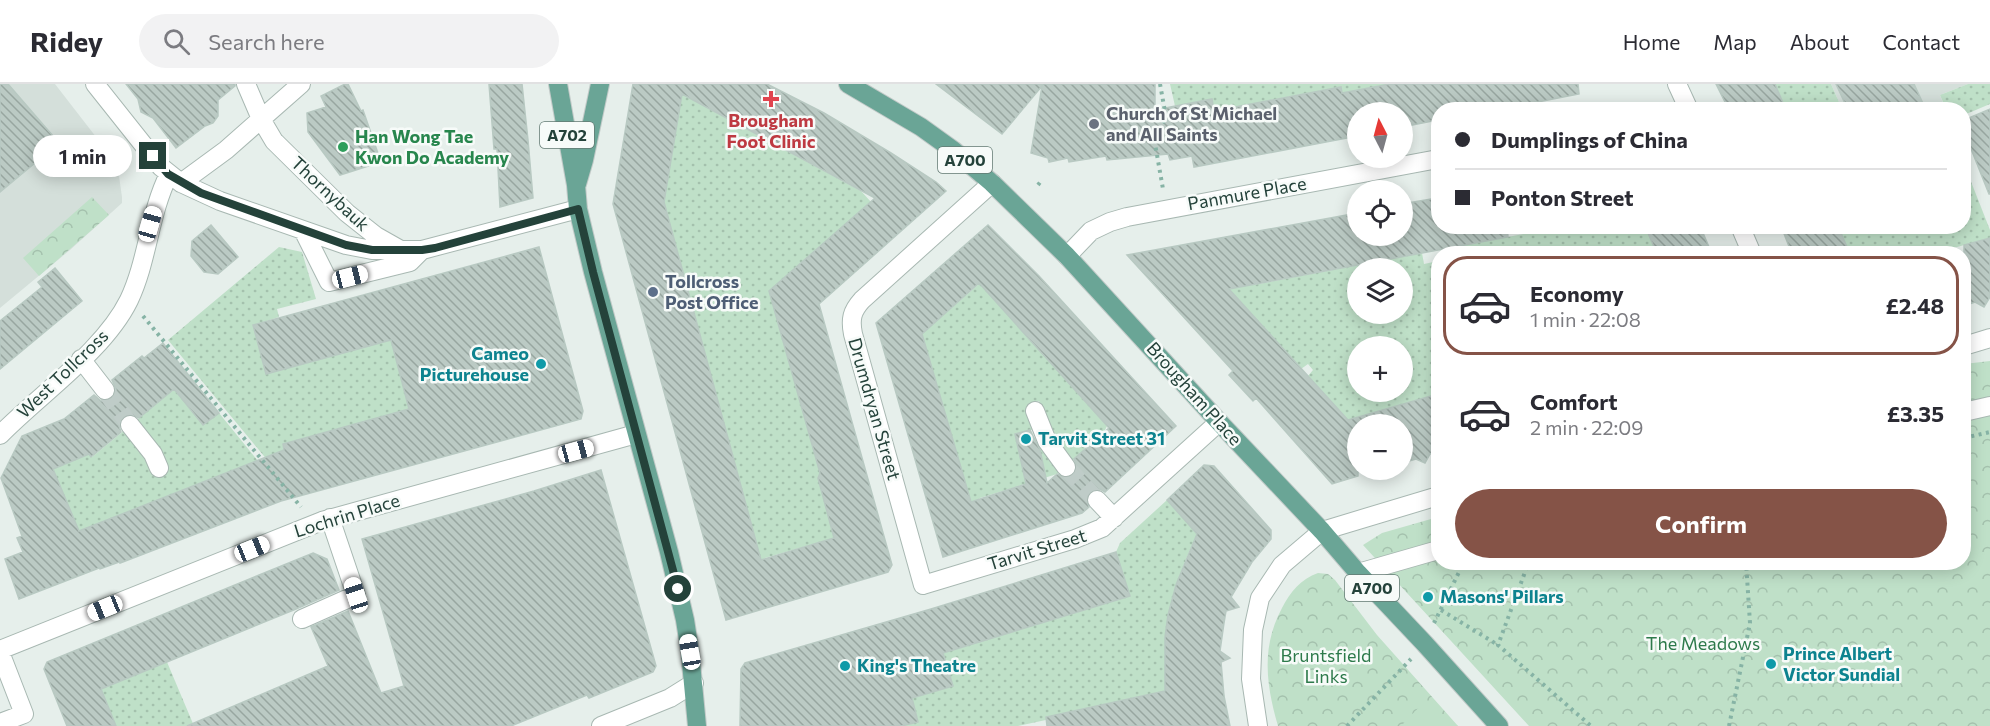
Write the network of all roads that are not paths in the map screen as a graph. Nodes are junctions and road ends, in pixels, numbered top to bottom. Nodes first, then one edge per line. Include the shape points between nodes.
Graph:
1 (95, 84) edge
2 (246, 84) edge
3 (301, 84) edge
4 (558, 84) edge
5 (848, 84) edge
6 (1677, 84) edge
7 (597, 88) edge
8 (1685, 102) edge
9 (261, 119) junction
10 (1431, 160) edge
11 (175, 178) junction
12 (992, 183) junction
13 (576, 185) junction
14 (578, 209) junction
15 (303, 230) junction
16 (399, 249) junction
17 (422, 250) junction
18 (1067, 256) junction
19 (1990, 338) edge
20 (1971, 344) edge
21 (81, 359) junction
22 (105, 390) tunnel mouth
23 (1990, 406) edge
24 (1971, 410) edge
25 (1035, 411) dead end
26 (1219, 422) junction
27 (130, 425) tunnel mouth
28 (636, 434) junction
29 (0, 435) edge
30 (1066, 466) tunnel mouth
31 (159, 468) dead end
32 (1431, 498) edge
33 (1097, 500) tunnel mouth
34 (1114, 518) junction
35 (322, 521) junction
36 (1322, 531) junction
37 (1431, 552) edge
38 (1358, 573) junction
39 (924, 585) joint
40 (302, 619) dead end
41 (0, 651) edge
42 (694, 683) junction
43 (0, 723) edge
44 (601, 726) edge
45 (697, 726) edge
46 (1258, 726) edge
47 (1499, 726) edge

1 - 11 street
2 - 9 street, Thornybauk
3 - 9 street
4 - 13 main road, A702
5 - 12 main road, A700 via 921,127
6 - 8 street
7 - 13 main road
9 - 11 street via 226,150
9 - 16 street, Thornybauk via 274,141 347,213
10 - 18 street, Panmure Place via 1110,222 1091,231
11 - 15 street, Thornybauk via 220,201
11 - 21 street, West Tollcross via 159,193 129,299 112,327
12 - 18 main road, A700
12 - 39 street, Drumdryan Street via 862,300 852,316 853,334
13 - 14 main road, A702
14 - 17 street
14 - 28 main road, A702
15 - 16 street, Thornybauk via 346,245 372,250
15 - 17 street via 329,282 410,262
16 - 17 street
18 - 26 main road, Brougham Place
19 - 20 street
21 - 22 street
21 - 29 street, West Tollcross
23 - 24 street
25 - 30 street via 1047,441
26 - 34 street, Tarvit Street
26 - 36 main road, Brougham Place
27 - 31 street
28 - 35 street, Lochrin Place
28 - 42 main road, A702 via 678,589
32 - 36 street
33 - 34 street
34 - 39 street, Tarvit Street via 1102,528 1075,539
35 - 40 street via 356,595
35 - 41 street, Lochrin Place
36 - 38 main road, A700
36 - 46 street via 1282,565 1260,598 1251,651
37 - 38 street
38 - 47 main road, A700
41 - 43 street, Lochrin Place via 24,714
42 - 44 street via 670,698
42 - 45 main road, A702

